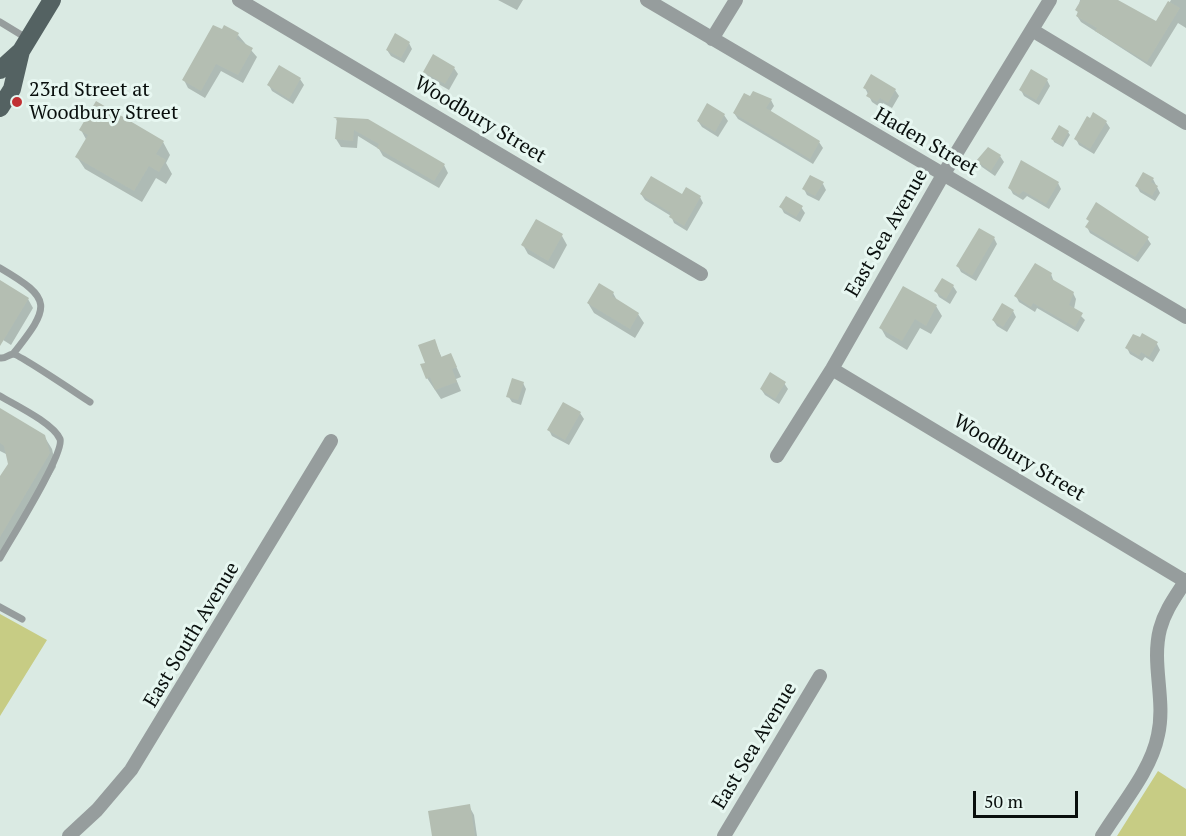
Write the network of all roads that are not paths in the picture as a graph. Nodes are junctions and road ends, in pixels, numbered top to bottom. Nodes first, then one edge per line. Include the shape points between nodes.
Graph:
1 (52, 0) edge
2 (239, 0) edge
3 (647, 0) edge
4 (736, 0) edge
5 (1050, 0) edge
6 (0, 22) edge
7 (1032, 30) junction
8 (712, 39) junction
9 (24, 45) junction
10 (0, 70) edge
11 (0, 108) edge
12 (1186, 123) edge
13 (943, 175) junction
14 (0, 268) edge
15 (701, 274) dead end
16 (1186, 317) edge
17 (13, 354) junction
18 (0, 358) edge
19 (832, 369) junction
20 (0, 396) edge
21 (90, 402) dead end
22 (331, 441) dead end
23 (777, 456) dead end
24 (0, 558) edge
25 (1186, 581) edge
26 (0, 607) edge
27 (22, 619) dead end
28 (820, 676) dead end
29 (69, 836) edge
30 (724, 836) edge
31 (1102, 836) edge

1 - 9 main road
2 - 15 street, Woodbury Street
3 - 8 street, Haden Street
4 - 8 street
5 - 7 street, East Sea Avenue
6 - 9 lane
7 - 12 street
7 - 13 street, East Sea Avenue
8 - 13 street, Haden Street
9 - 10 main road
9 - 11 main road via 12,89
13 - 16 street, Haden Street
13 - 19 street, East Sea Avenue
14 - 17 lane via 40,296 39,315
17 - 18 lane
17 - 21 lane
19 - 23 street, East Sea Avenue
19 - 25 street, Woodbury Street
20 - 24 lane via 50,427 60,440 51,470
22 - 29 street, East South Avenue via 131,770
25 - 31 street via 1169,606 1160,630 1163,710 1158,737 1151,756
26 - 27 lane
28 - 30 street, East Sea Avenue

